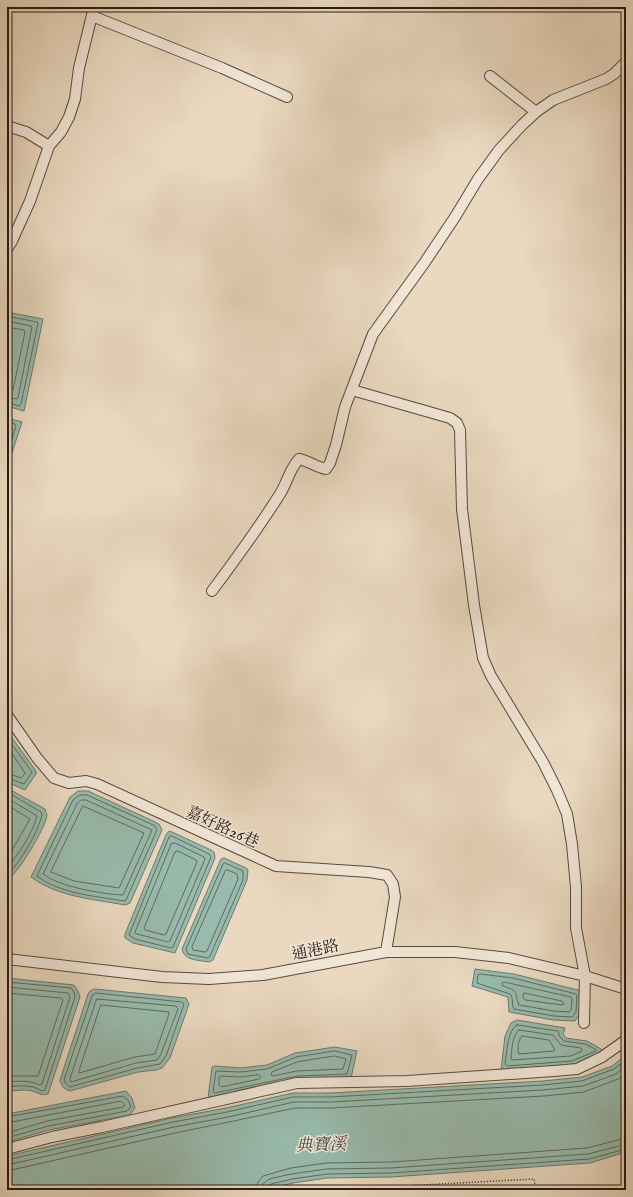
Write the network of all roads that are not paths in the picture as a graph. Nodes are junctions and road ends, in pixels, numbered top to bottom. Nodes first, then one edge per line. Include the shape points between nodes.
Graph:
1 (93, 12) edge
2 (626, 62) edge
3 (490, 76) dead end
4 (287, 97) dead end
5 (536, 112) junction
6 (7, 126) edge
7 (49, 146) junction
8 (7, 249) edge
9 (352, 390) junction
10 (212, 591) dead end
11 (7, 715) edge
12 (386, 952) junction
13 (7, 959) edge
14 (585, 976) junction
15 (626, 989) edge
16 (584, 1023) dead end
17 (626, 1040) edge
18 (7, 1149) edge

1 - 4 street
1 - 7 street via 79,68 75,99 61,132
2 - 5 street via 606,80 553,100
3 - 5 street
5 - 9 street via 498,150 425,262 373,334
6 - 7 street via 26,132
7 - 8 street via 30,201
9 - 10 street via 336,446 326,469 307,460 299,459 295,463 280,493
9 - 14 street via 450,418 457,423 460,430 462,509 483,658 491,676 543,762 567,814 576,887 576,928
11 - 12 street, 嘉好路26巷 via 54,778 69,783 86,781 97,784 276,866 386,875 393,884 396,897
12 - 13 street, 通港路 via 263,975 209,979 162,977
12 - 14 street, 通港路 via 455,952 509,958
14 - 15 street, 通港路
14 - 16 street
17 - 18 street via 577,1068 407,1081 297,1083 52,1136

